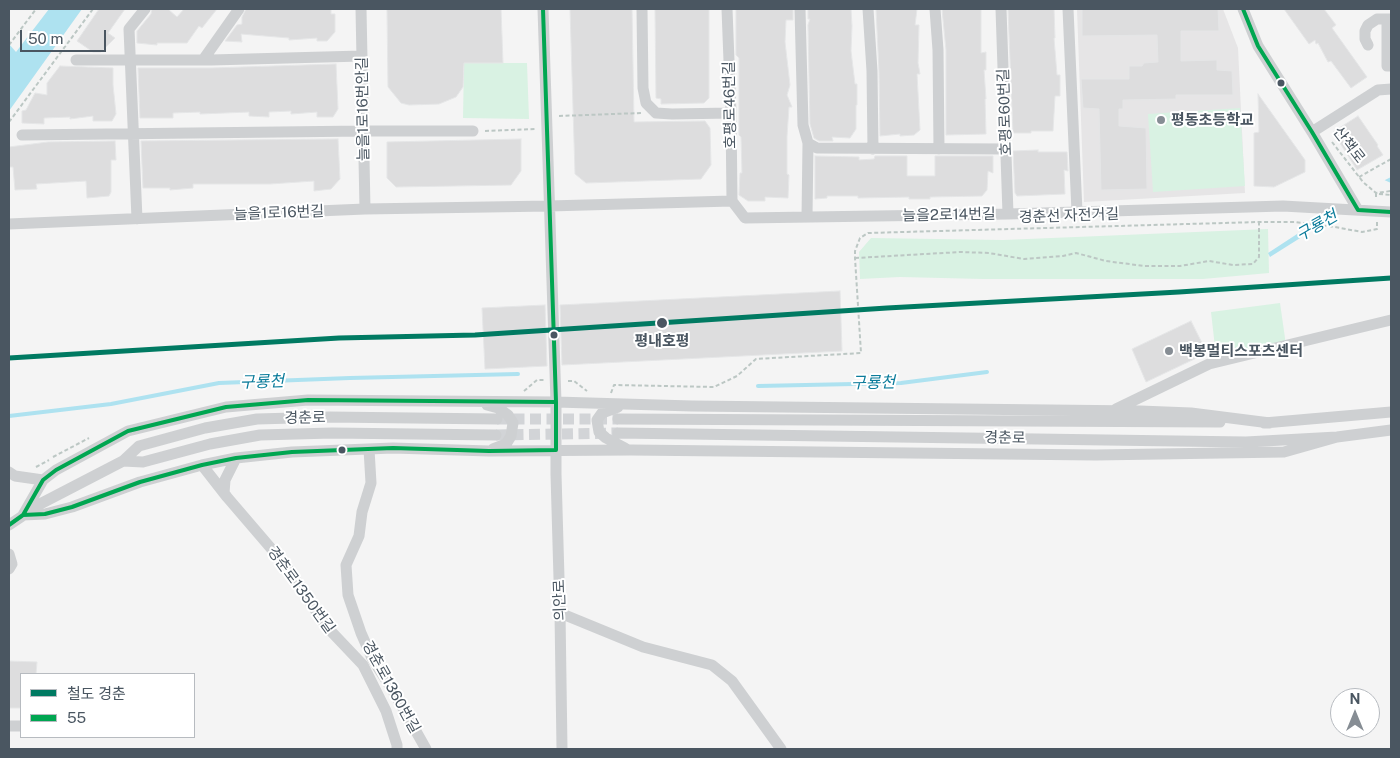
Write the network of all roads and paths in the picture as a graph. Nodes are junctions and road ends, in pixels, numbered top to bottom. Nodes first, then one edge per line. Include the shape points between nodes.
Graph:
1 (36, 9) edge
2 (93, 9) edge
3 (145, 9) edge
4 (239, 9) edge
5 (362, 9) edge
6 (543, 9) edge
7 (642, 9) edge
8 (727, 9) edge
9 (800, 9) edge
10 (868, 9) edge
11 (935, 9) edge
12 (1001, 9) edge
13 (1068, 9) edge
14 (1243, 9) edge
15 (1389, 19) edge
16 (9, 45) edge
17 (1368, 45) dead end
18 (362, 56) junction
19 (76, 60) dead end
20 (129, 60) junction
21 (203, 60) junction
22 (1391, 66) edge
23 (1391, 90) edge
24 (656, 113) junction
25 (731, 113) junction
26 (546, 117) junction
27 (9, 122) edge
28 (546, 129) junction
29 (1316, 129) junction
30 (364, 131) junction
31 (473, 131) joint
32 (132, 133) junction
33 (22, 135) dead end
34 (808, 143) junction
35 (872, 148) junction
36 (939, 149) junction
37 (1006, 149) junction
38 (1391, 160) edge
39 (1359, 177) junction
40 (1391, 191) edge
41 (1376, 193) junction
42 (1390, 195) edge
43 (732, 201) junction
44 (549, 206) junction
45 (1377, 207) junction
46 (365, 209) junction
47 (1360, 210) junction
48 (1077, 212) junction
49 (1391, 212) edge
50 (1008, 214) junction
51 (807, 217) junction
52 (137, 219) junction
53 (1259, 222) junction
54 (9, 224) edge
55 (855, 258) junction
56 (1391, 320) edge
57 (555, 380) junction
58 (521, 392) dead end
59 (594, 392) dead end
60 (610, 394) dead end
61 (474, 402) junction
62 (556, 402) junction
63 (630, 404) junction
64 (1114, 411) junction
65 (1391, 412) edge
66 (618, 419) tunnel mouth
67 (497, 420) tunnel mouth
68 (1270, 423) junction
69 (1391, 430) edge
70 (618, 433) tunnel mouth
71 (496, 434) tunnel mouth
72 (1337, 437) junction
73 (369, 449) junction
74 (556, 450) junction
75 (631, 450) junction
76 (490, 451) junction
77 (236, 458) junction
78 (123, 461) junction
79 (202, 465) junction
80 (9, 472) edge
81 (42, 480) junction
82 (224, 493) junction
83 (23, 515) junction
84 (9, 525) edge
85 (9, 554) edge
86 (9, 569) edge
87 (560, 613) junction
88 (368, 662) junction
89 (397, 749) edge
90 (426, 749) edge
91 (562, 749) edge
92 (781, 749) edge

1 - 16 path
2 - 27 path
3 - 20 street via 129,28
4 - 21 street
5 - 18 street, 늘을1로16번안길
6 - 26 street, 의안로
7 - 24 street via 643,88 646,103
8 - 25 street, 호평로46번길
9 - 34 street via 803,125
10 - 35 street
11 - 36 street
12 - 37 street, 호평로60번길
13 - 48 street
14 - 29 street via 1258,46
15 - 17 street via 1377,19 1368,25 1365,31
15 - 22 street via 1387,66
18 - 21 street
18 - 30 street, 늘을1로16번안길
19 - 20 street
20 - 21 street
20 - 32 street
23 - 29 street via 1378,90
24 - 25 street
24 - 26 path
25 - 43 street, 호평로46번길
26 - 28 street, 의안로
28 - 31 path
28 - 44 street, 의안로
29 - 39 path, 산책로
29 - 47 street via 1347,192
30 - 31 street
30 - 32 street
30 - 46 street, 늘을1로16번안길
32 - 33 street
32 - 52 street
34 - 35 street via 817,148
34 - 51 street
35 - 36 street
36 - 37 street
37 - 50 street, 호평로60번길
38 - 39 path, 산책로
39 - 41 path, 산책로
40 - 41 path
41 - 42 path
41 - 45 path, 경춘선 자전거길
43 - 44 street
43 - 51 street, 늘을2로14번길 via 745,218
44 - 46 street, 늘을1로16번길
44 - 57 street, 의안로
45 - 47 street, 늘을2로14번길
45 - 49 street, 늘을2로14번길
45 - 53 path, 경춘선 자전거길 via 1377,229 1362,232 1295,222
46 - 52 street, 늘을1로16번길
47 - 48 street, 늘을2로14번길 via 1283,206
48 - 50 street, 늘을2로14번길
50 - 51 street, 늘을2로14번길
52 - 54 street, 늘을1로16번길
53 - 55 path, 경춘선 자전거길 via 868,233 860,238
53 - 55 path via 1259,257 1253,264 1209,261 1180,266 1144,266 1076,253 1024,259 961,252
55 - 60 path, 경춘선 자전거길 via 861,353 756,359 737,376 714,386 614,385
56 - 64 street via 1209,364
57 - 58 path via 537,380
57 - 59 path via 574,381
57 - 62 street, 의안로
61 - 62 street
61 - 76 street via 498,408 513,423 506,444
61 - 81 street via 308,400 226,407 128,431
62 - 63 street
62 - 74 street, 의안로
63 - 64 street
63 - 75 street via 602,412 597,420 599,432
64 - 68 street via 1191,412
65 - 68 street, 경춘로
66 - 68 street, 경춘로
67 - 78 street, 경춘로 via 257,419 204,428 139,446
69 - 72 street, 경춘로
70 - 72 street, 경춘로 via 1246,442
71 - 78 street, 경춘로 via 260,435 143,462
72 - 75 street via 1284,452 1096,455
73 - 76 street
73 - 77 street
73 - 88 street, 경춘로1360번길 via 371,483 359,536 346,565 348,595
74 - 75 street
74 - 76 street
74 - 87 street, 의안로
77 - 79 street
77 - 82 street via 225,480
78 - 83 street, 경춘로
79 - 82 street, 경춘로1350번길
79 - 83 street via 140,482 72,507 45,514
80 - 81 street
81 - 83 street
82 - 88 street, 경춘로1350번길 via 287,566 326,626
83 - 84 street, 경춘로
85 - 86 street via 12,564
87 - 91 street, 의안로
87 - 92 street via 642,647 712,665 732,681
88 - 89 street, 경춘로1350번길
88 - 90 street, 경춘로1360번길 via 395,694

